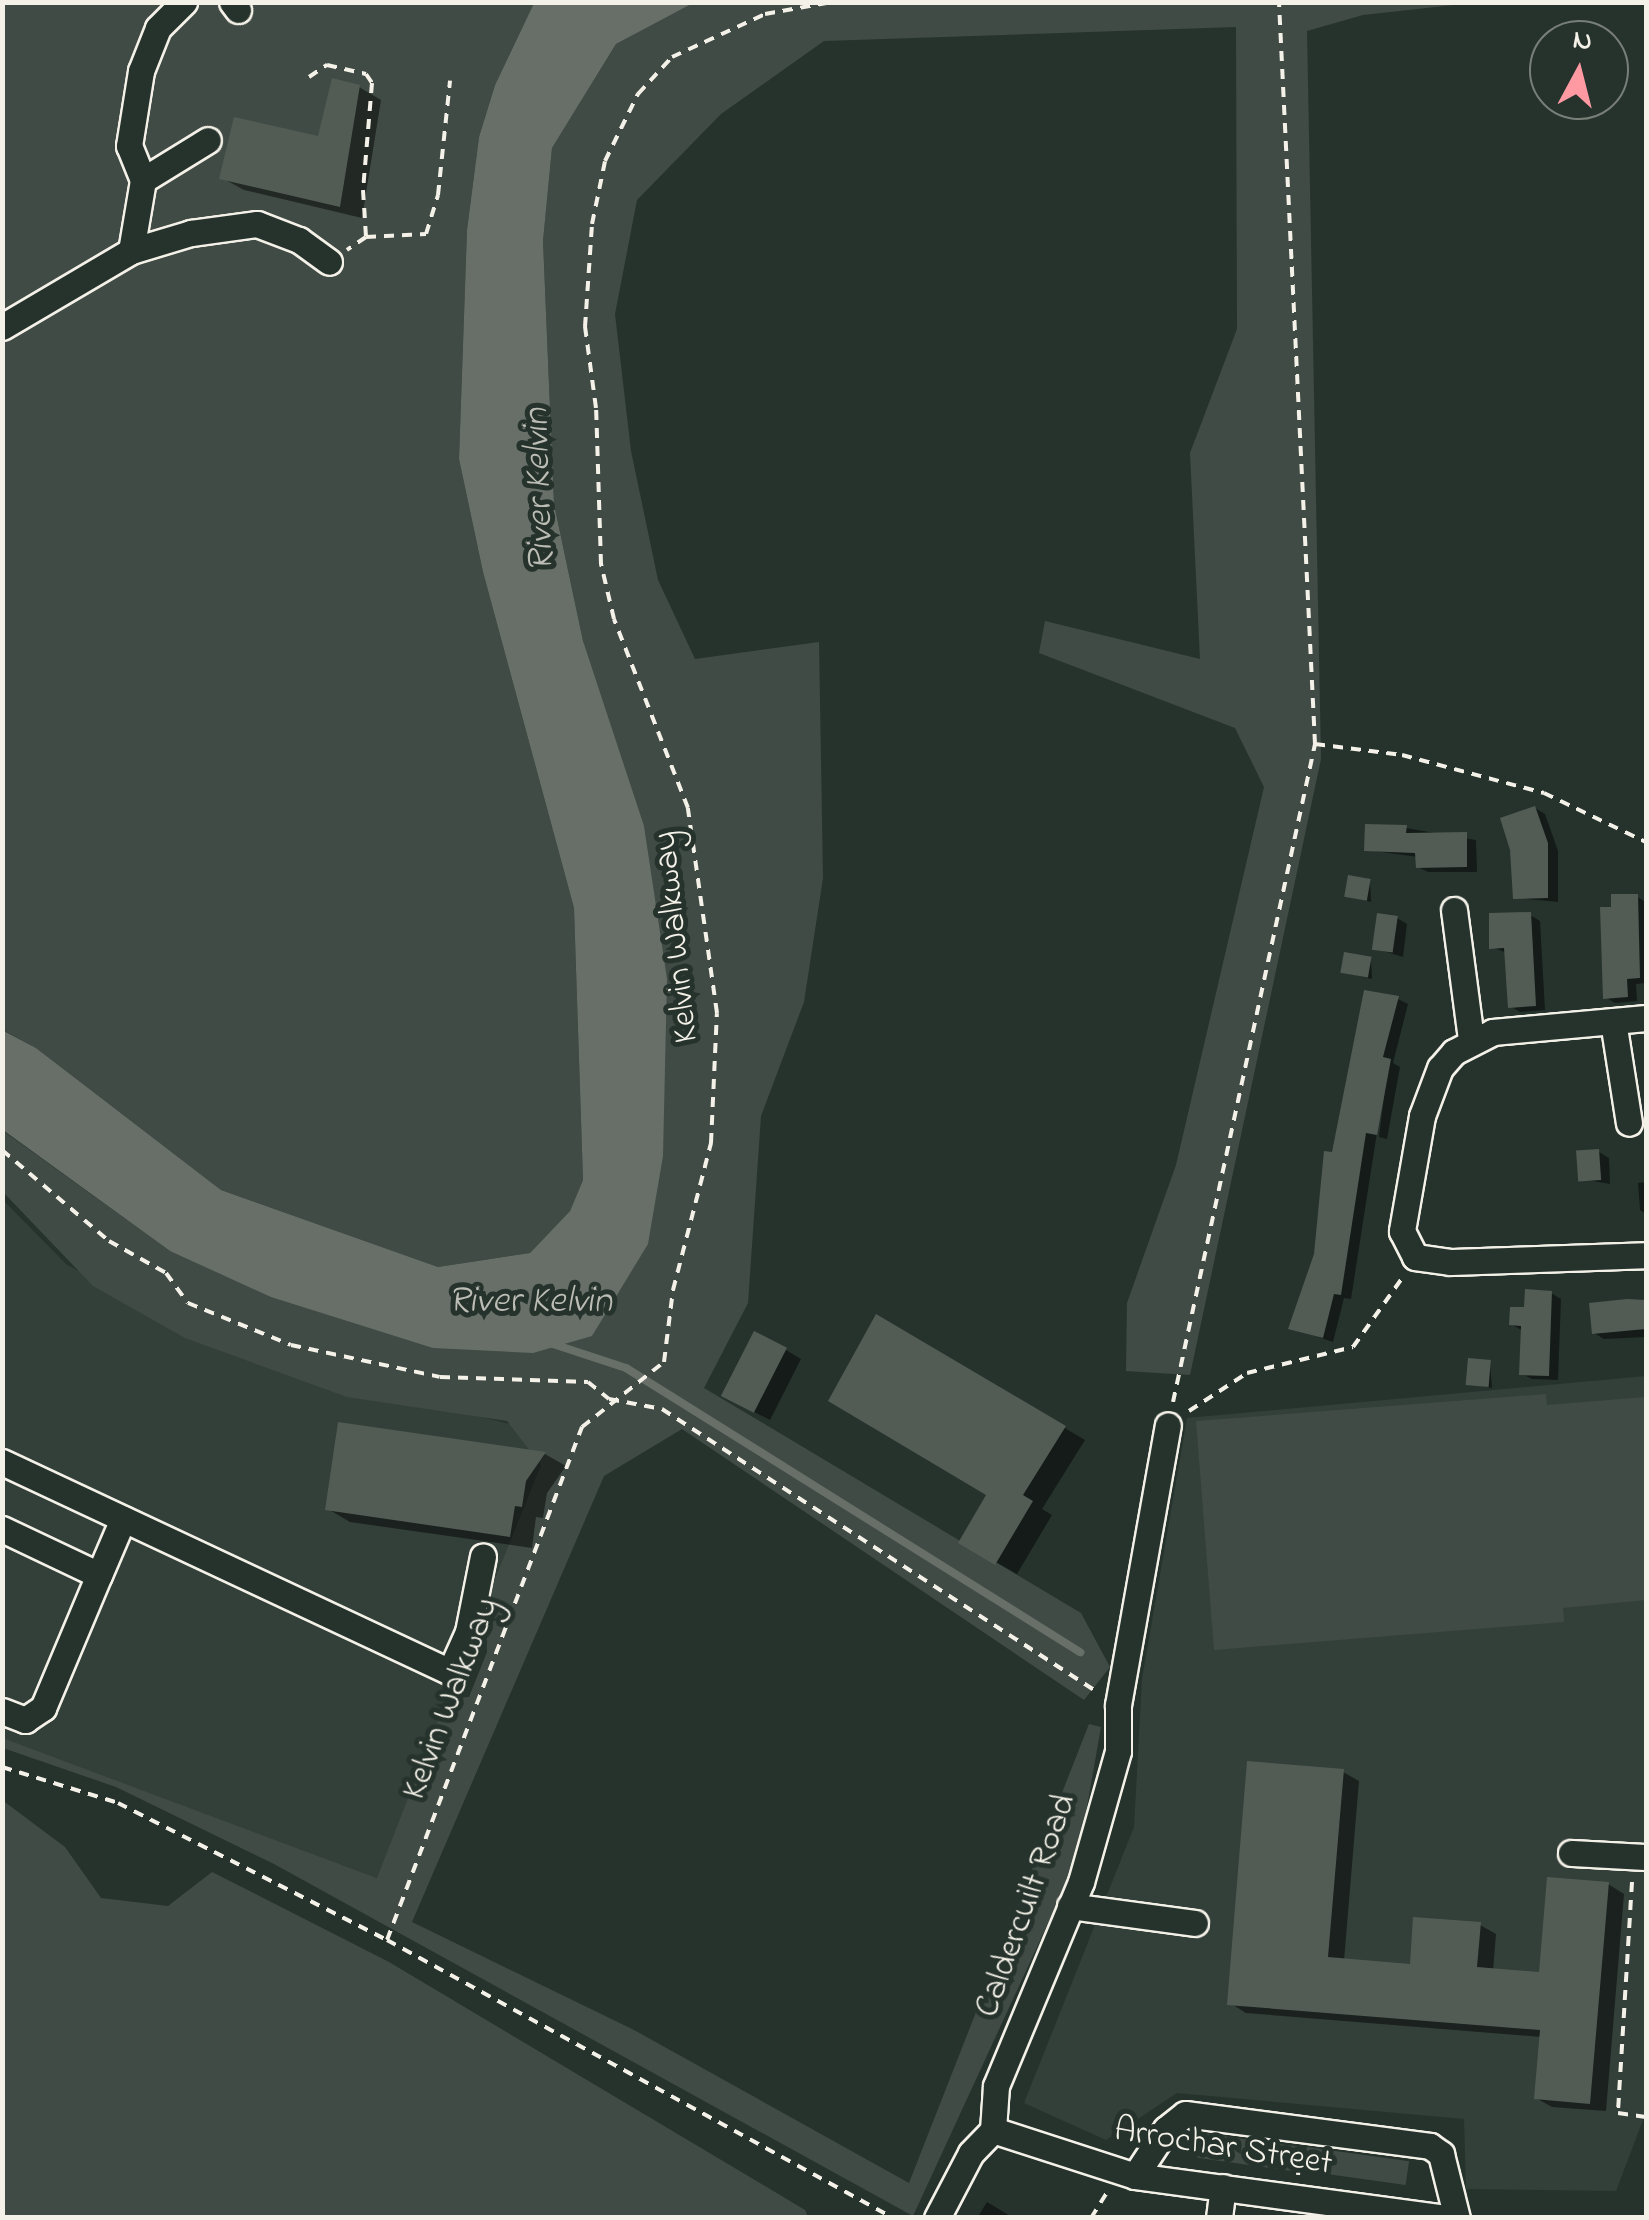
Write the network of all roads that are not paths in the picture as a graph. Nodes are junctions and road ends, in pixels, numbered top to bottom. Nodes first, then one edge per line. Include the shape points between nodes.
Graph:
1 (184, 2) edge
2 (208, 140) dead end
3 (144, 180) junction
4 (131, 251) junction
5 (330, 262) road end
6 (2, 328) edge
7 (1454, 910) dead end
8 (1646, 1018) edge
9 (1613, 1021) junction
10 (1471, 1040) junction
11 (1629, 1122) dead end
12 (1646, 1255) edge
13 (1168, 1425) road end
14 (2, 1462) edge
15 (123, 1518) junction
16 (2, 1528) edge
17 (483, 1556) dead end
18 (99, 1575) junction
19 (2, 1711) edge
20 (1571, 1853) dead end
21 (1640, 1857) edge
22 (1070, 1906) junction
23 (1195, 1923) dead end
24 (993, 2130) junction
25 (1136, 2176) junction
26 (1223, 2188) junction
27 (937, 2218) edge
28 (1219, 2218) edge
29 (1446, 2218) edge
30 (1457, 2218) edge

1 - 3 street via 158,28 141,71 129,146
2 - 3 street
3 - 4 street
4 - 5 street via 191,233 257,224 299,240
4 - 6 street
7 - 10 street
8 - 9 street
9 - 10 street
9 - 11 street
10 - 12 street via 1440,1068 1422,1116 1402,1230 1415,1257 1527,1262
13 - 22 street, Caldercuilt Road via 1118,1706 1118,1750
14 - 15 street
15 - 17 street via 450,1672 468,1632
15 - 18 street
16 - 18 street
18 - 19 street via 44,1708 25,1720
20 - 21 street
22 - 23 street
22 - 24 street, Caldercuilt Road via 996,2086
24 - 25 street, Arrochar Street
24 - 27 street via 971,2152
25 - 26 street, Arrochar Street
25 - 30 street via 1185,2114 1430,2146 1441,2154
26 - 28 street
26 - 29 street, Arrochar Street

